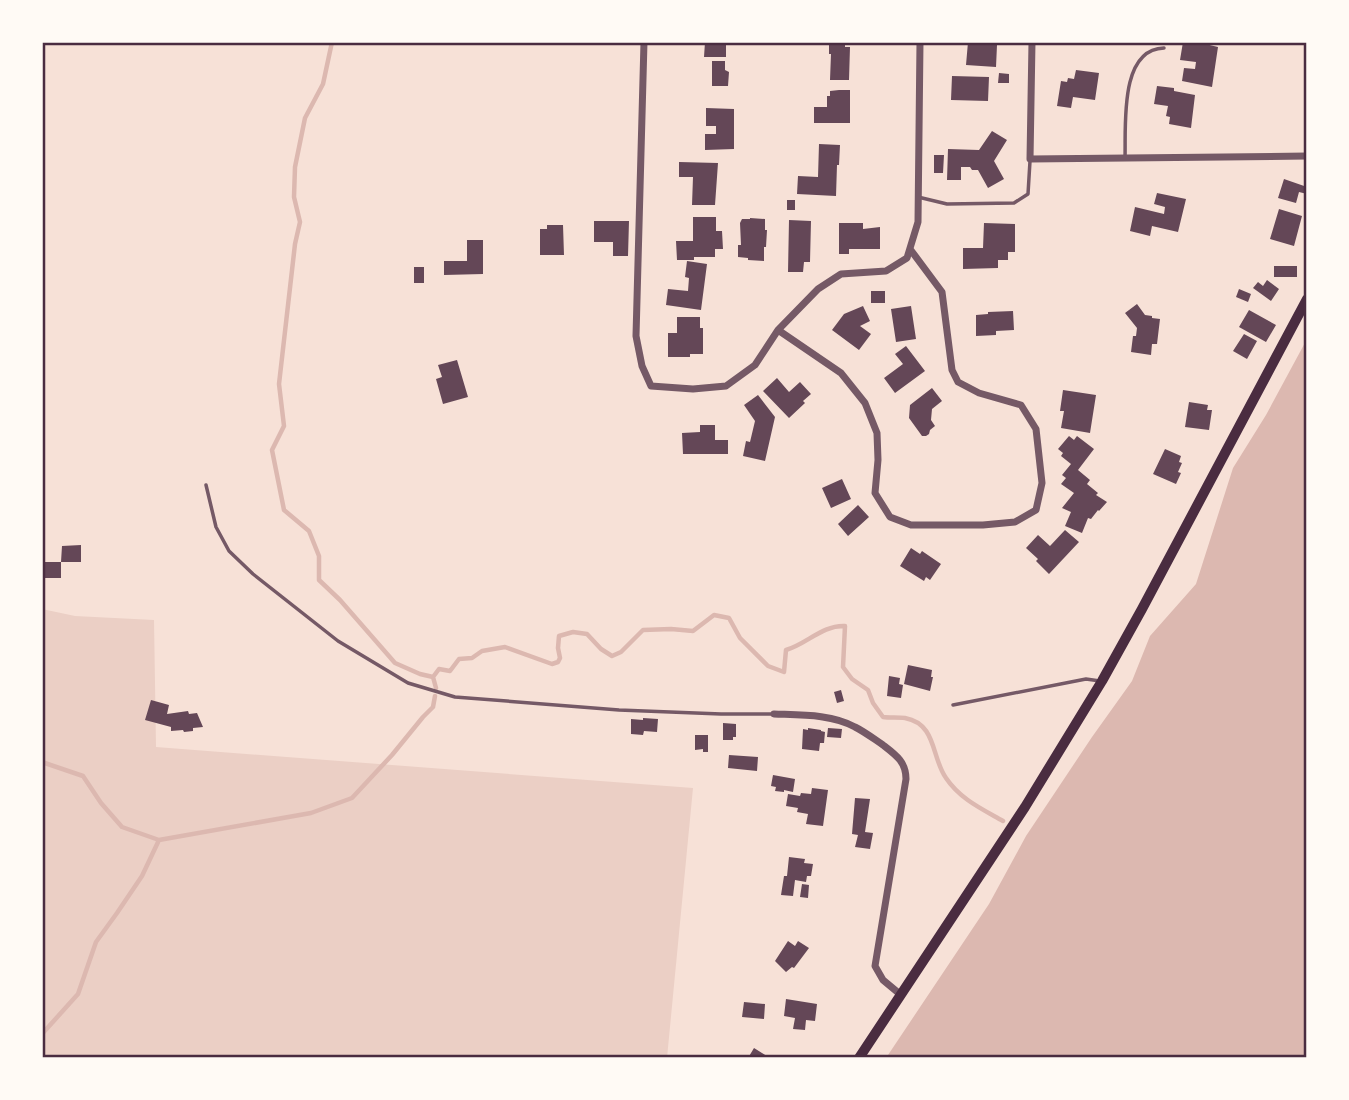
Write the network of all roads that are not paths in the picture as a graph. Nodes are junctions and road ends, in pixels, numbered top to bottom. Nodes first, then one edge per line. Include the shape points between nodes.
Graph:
1 (644, 42) edge
2 (920, 42) edge
3 (1032, 42) edge
4 (1164, 48) dead end
5 (1307, 156) edge
6 (1125, 158) junction
7 (1030, 159) junction
8 (918, 197) junction
9 (910, 249) junction
10 (1307, 299) edge
11 (778, 330) junction
12 (206, 485) dead end
13 (1102, 681) junction
14 (953, 705) dead end
15 (774, 714) joint
16 (901, 995) junction
17 (859, 1058) edge

1 - 11 street via 636,336 651,386 726,386 755,365
2 - 8 street
3 - 7 street
4 - 6 lane via 1147,53 1132,71
5 - 6 street
6 - 7 street
7 - 8 lane via 1028,194 1014,203 947,204
8 - 9 street via 918,222
9 - 11 street via 907,258 886,271 841,274 818,289
9 - 11 street via 942,292 952,370 958,382 1021,405 1036,429 1042,483 1036,510 1015,522 982,525 911,525 890,517 875,493 877,433 865,403 841,373
10 - 13 main road
12 - 15 lane via 216,527 237,559 338,640 408,683 455,697 619,710
13 - 14 lane via 1086,679
13 - 16 main road
15 - 16 street via 846,723 903,763 906,779 875,966
16 - 17 main road

